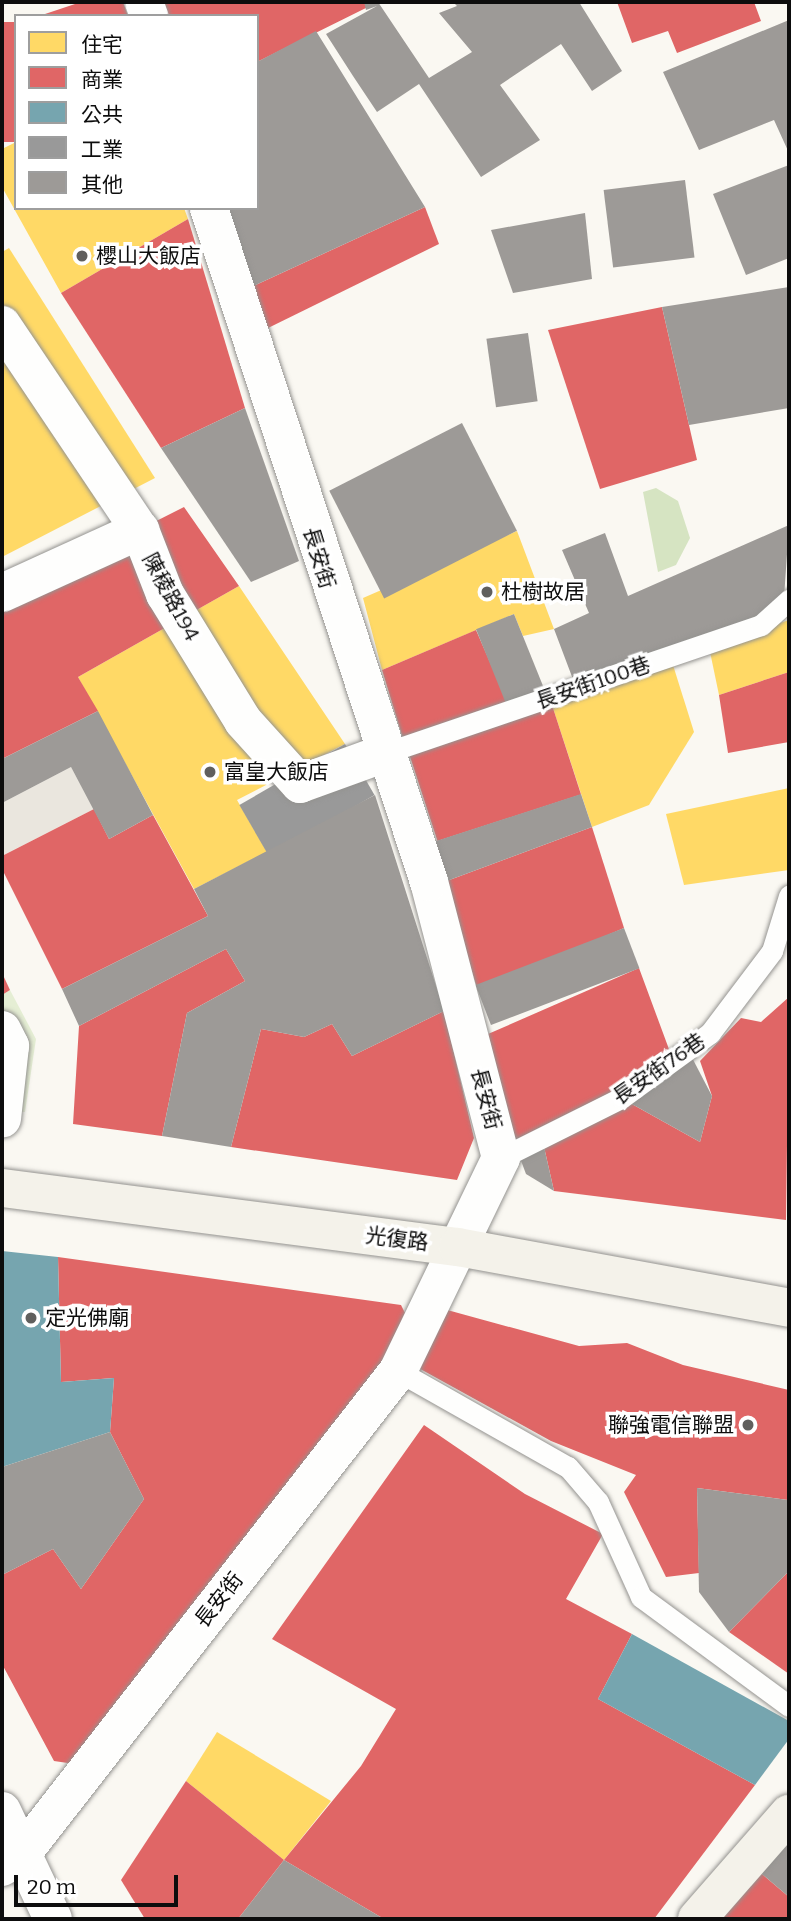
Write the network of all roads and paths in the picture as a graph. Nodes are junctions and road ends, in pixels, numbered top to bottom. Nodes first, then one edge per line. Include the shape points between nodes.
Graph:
1 (210, 210) edge
2 (2, 325) edge
3 (140, 530) junction
4 (2, 593) edge
5 (789, 600) edge
6 (388, 752) junction
7 (789, 896) edge
8 (2, 1030) edge
9 (2, 1119) edge
10 (501, 1158) junction
11 (2, 1188) edge
12 (458, 1247) junction
13 (789, 1308) edge
14 (398, 1371) junction
15 (789, 1706) edge
16 (2, 1811) edge
17 (789, 1814) edge
18 (11, 1861) edge
19 (53, 1919) edge
20 (697, 1919) edge

1 - 6 street, 長安街 via 335,608
2 - 3 street, 陳稜路194
3 - 4 street
3 - 6 street, 陳稜路194 via 165,594 243,721 300,784
5 - 6 lane, 長安街100巷 via 761,625
6 - 10 street, 長安街
7 - 10 lane, 長安街76巷 via 772,951 710,1033 621,1098
8 - 9 street via 10,1046
10 - 12 street, 長安街
11 - 12 street, 光復路
12 - 13 street, 光復路
12 - 14 street, 長安街
14 - 15 lane via 568,1467 598,1502 641,1597
14 - 18 street, 長安街
16 - 18 street
17 - 20 street
18 - 19 street

